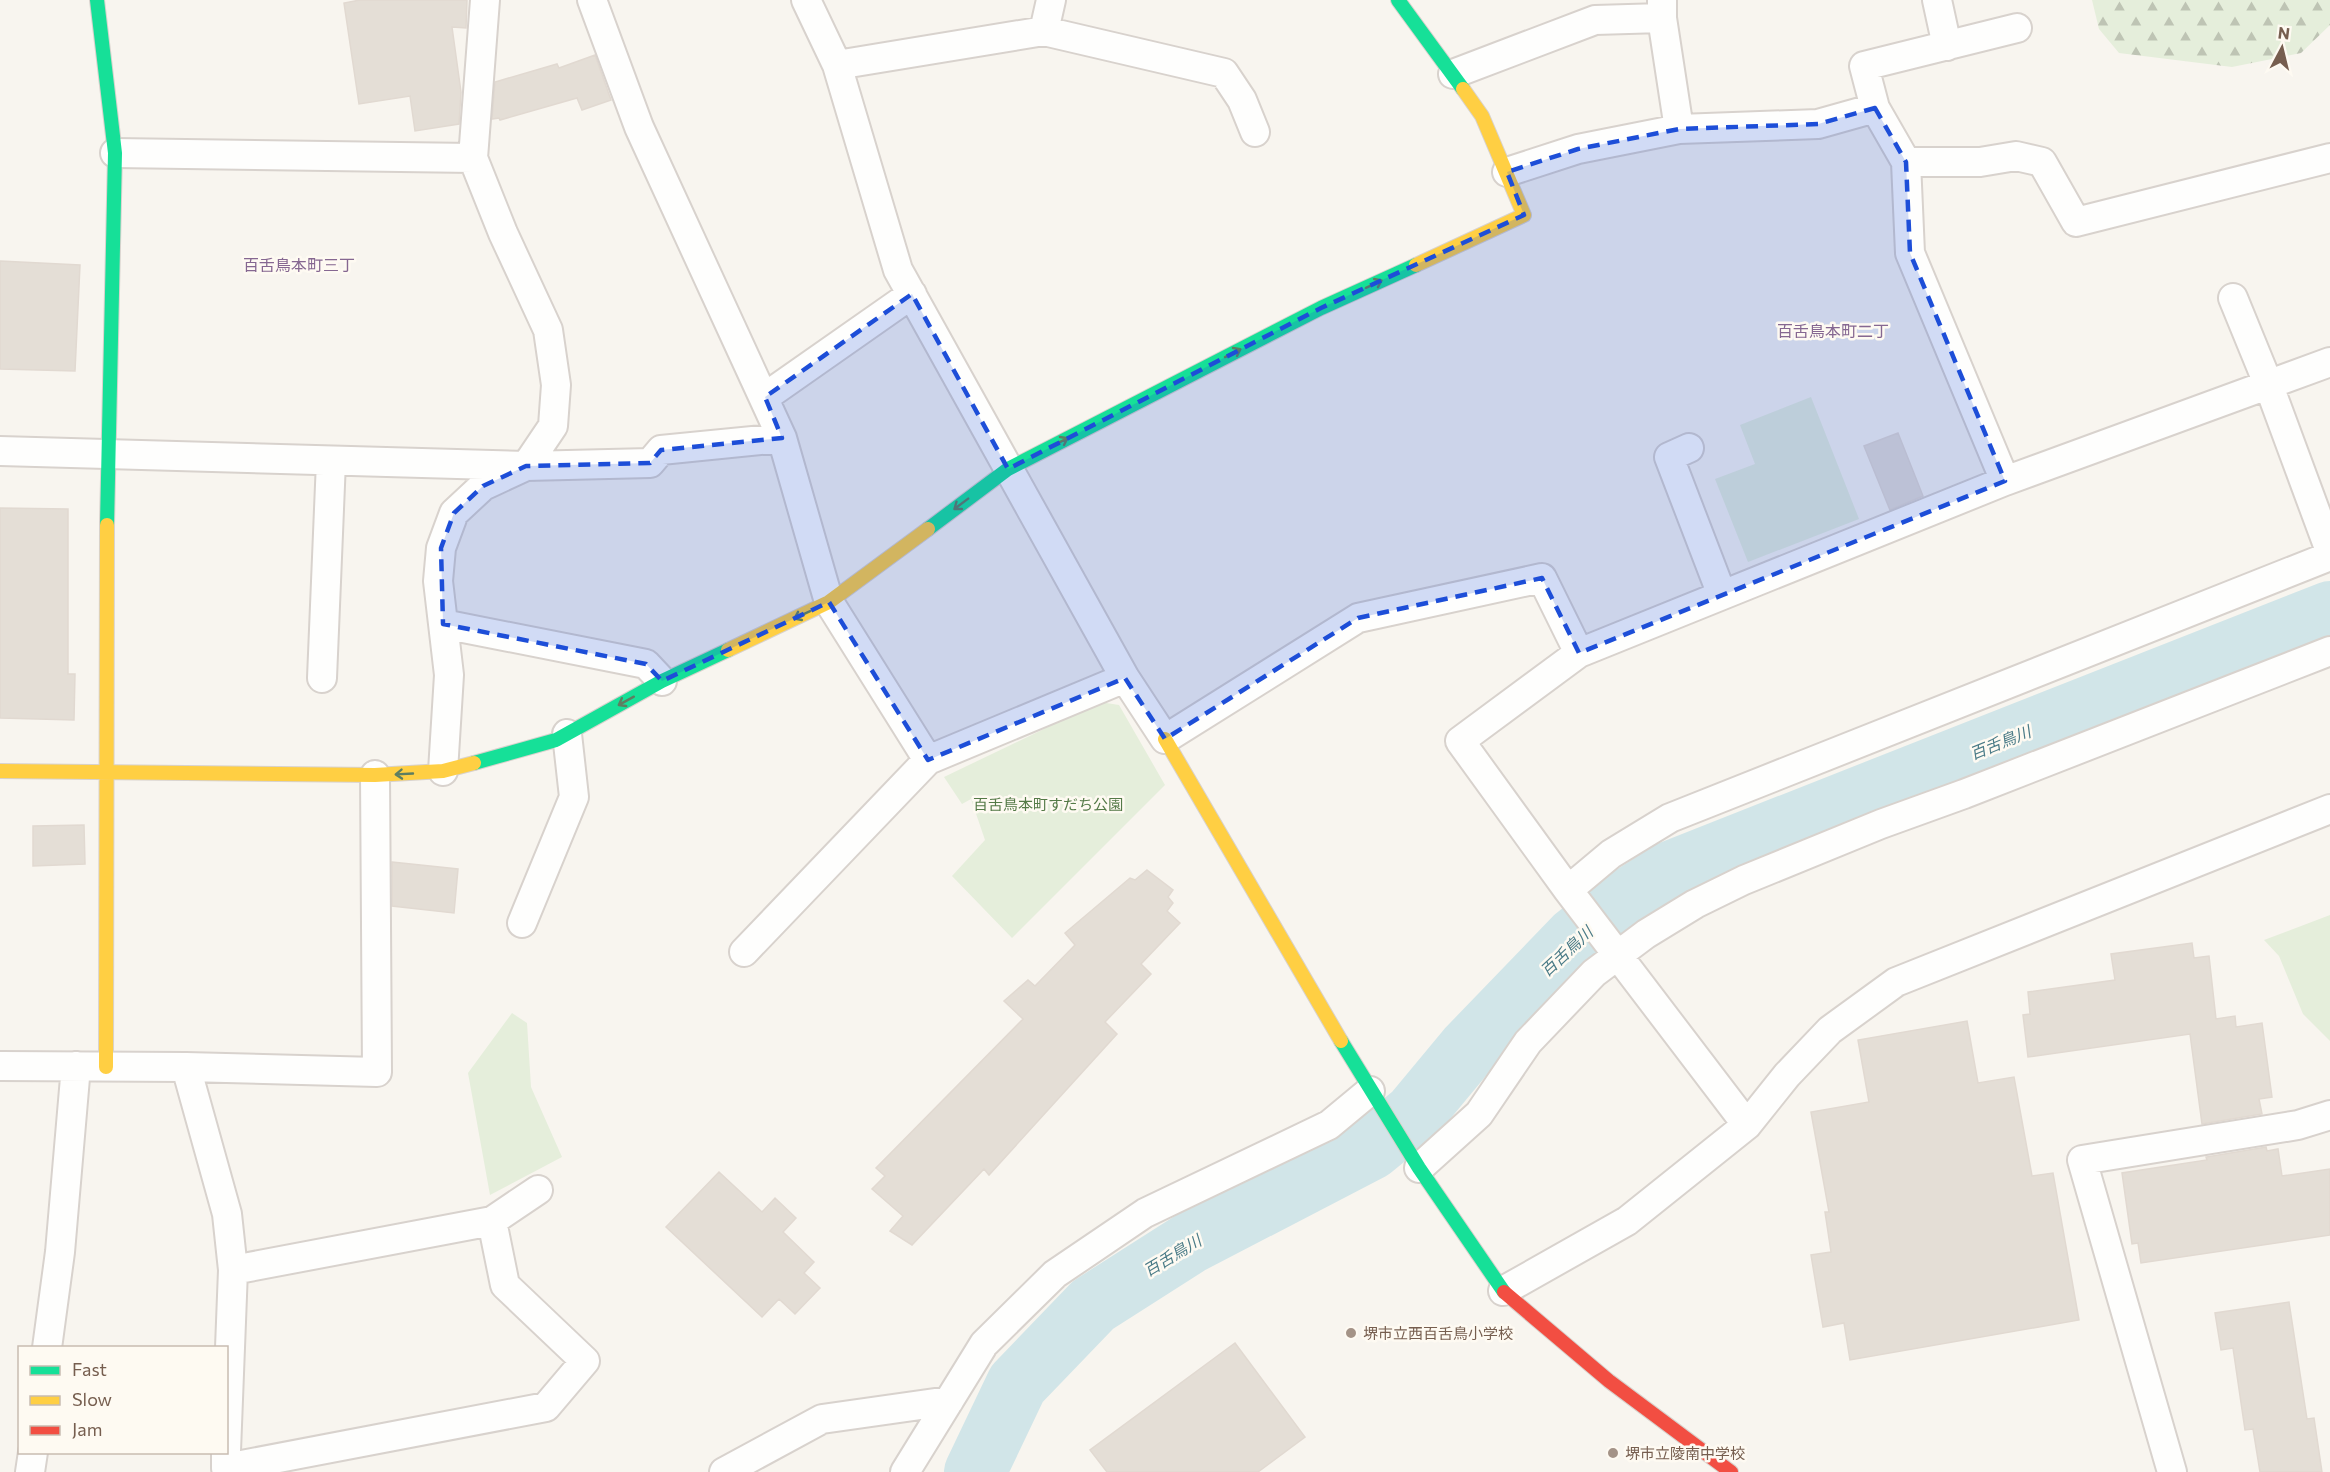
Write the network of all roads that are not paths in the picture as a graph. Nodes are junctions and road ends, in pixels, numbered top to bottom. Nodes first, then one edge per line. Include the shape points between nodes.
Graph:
1 (97, 0) edge
2 (484, 0) edge
3 (592, 0) edge
4 (806, 0) edge
5 (1051, 0) edge
6 (1398, 0) edge
7 (1936, 0) edge
8 (1662, 9) edge
9 (2017, 28) dead end
10 (1044, 31) junction
11 (1947, 46) junction
12 (837, 65) junction
13 (1453, 74) junction
14 (1875, 108) junction
15 (1679, 129) junction
16 (1255, 132) dead end
17 (115, 153) junction
18 (473, 158) junction
19 (2330, 158) edge
20 (1906, 162) junction
21 (1507, 172) junction
22 (912, 294) junction
23 (2233, 298) dead end
24 (2330, 362) edge
25 (2269, 386) junction
26 (765, 398) junction
27 (782, 438) junction
28 (1689, 448) dead end
29 (0, 451) edge
30 (107, 453) junction
31 (330, 461) junction
32 (526, 466) junction
33 (1008, 469) junction
34 (2005, 482) junction
35 (2330, 554) edge
36 (1722, 595) junction
37 (829, 602) junction
38 (443, 624) junction
39 (2330, 651) edge
40 (1579, 653) junction
41 (322, 678) dead end
42 (1125, 678) junction
43 (662, 681) junction
44 (567, 734) junction
45 (1165, 739) junction
46 (928, 760) junction
47 (0, 771) edge
48 (443, 771) junction
49 (106, 772) junction
50 (375, 775) junction
51 (2330, 808) edge
52 (1572, 896) junction
53 (522, 923) dead end
54 (1611, 947) junction
55 (744, 952) dead end
56 (0, 1066) edge
57 (76, 1066) junction
58 (106, 1067) junction
59 (186, 1067) junction
60 (1376, 1101) junction
61 (2330, 1115) edge
62 (1747, 1125) junction
63 (1416, 1163) junction
64 (538, 1190) dead end
65 (492, 1221) junction
66 (232, 1270) junction
67 (1503, 1291) junction
68 (47, 1346) edge
69 (228, 1391) edge
70 (949, 1401) junction
71 (33, 1454) edge
72 (226, 1454) edge
73 (30, 1472) edge
74 (724, 1472) edge
75 (905, 1472) edge
76 (1731, 1472) edge
77 (2172, 1472) edge

1 - 17 street
2 - 18 street
3 - 26 street via 639,127
4 - 12 street
5 - 10 street
6 - 13 street
7 - 11 street
8 - 13 street via 1595,20
8 - 15 street
9 - 11 street
10 - 12 street
10 - 16 street via 1224,73 1242,100
11 - 14 street via 1864,66
12 - 22 street via 898,270
13 - 21 street via 1482,116
14 - 15 street via 1818,124
14 - 20 street
15 - 21 street via 1578,149
17 - 18 street
17 - 30 street
18 - 32 street via 548,330 556,385 553,426
19 - 20 street via 2076,222 2042,162 2035,159 2016,156 1980,162
20 - 34 street via 1910,253
33 -> 21 street via 1321,308 1524,215
22 - 26 street
22 - 33 street
23 - 25 street
24 - 25 street
25 - 34 street
25 - 35 street
26 - 27 street
27 - 32 street via 661,450 650,463
27 - 37 street
28 - 36 street via 1669,457
29 - 30 street
30 - 31 street
30 - 49 street
31 - 32 street
31 - 41 street
32 - 38 street via 483,486 454,513 441,548 438,581
33 -> 37 street
33 - 42 street
34 - 36 street
35 - 52 street via 1670,818 1611,854
36 - 40 street
37 -> 43 street
37 - 46 street
38 - 43 street via 646,664
38 - 48 street via 449,675
39 - 54 street via 1744,880 1646,934
40 - 45 street via 1542,578 1358,618
40 - 52 street via 1460,741
42 - 45 street
42 - 46 street
43 -> 44 street
44 - 48 street
44 - 53 street via 574,797
45 - 60 street
46 - 55 street
47 - 49 street
48 -> 50 street
49 - 50 street
49 - 58 street
50 - 59 street via 377,1072
51 - 62 street via 1896,982 1830,1030
52 - 54 street
54 - 62 street
54 - 63 street via 1594,973 1528,1042 1479,1114
56 - 57 street
57 - 58 street
57 - 68 street via 60,1252
58 - 59 street
59 - 66 street via 227,1214
60 - 63 street
60 - 70 street via 1145,1213 1054,1274 984,1344
61 - 77 street via 2298,1125 2082,1160
62 - 67 street via 1627,1221
63 - 67 street
64 - 65 street
65 - 66 street
65 - 72 street via 505,1285 585,1361 546,1407 226,1468
66 - 69 street
67 - 76 street via 1609,1381
70 - 74 street via 822,1419
70 - 75 street
71 - 73 street

